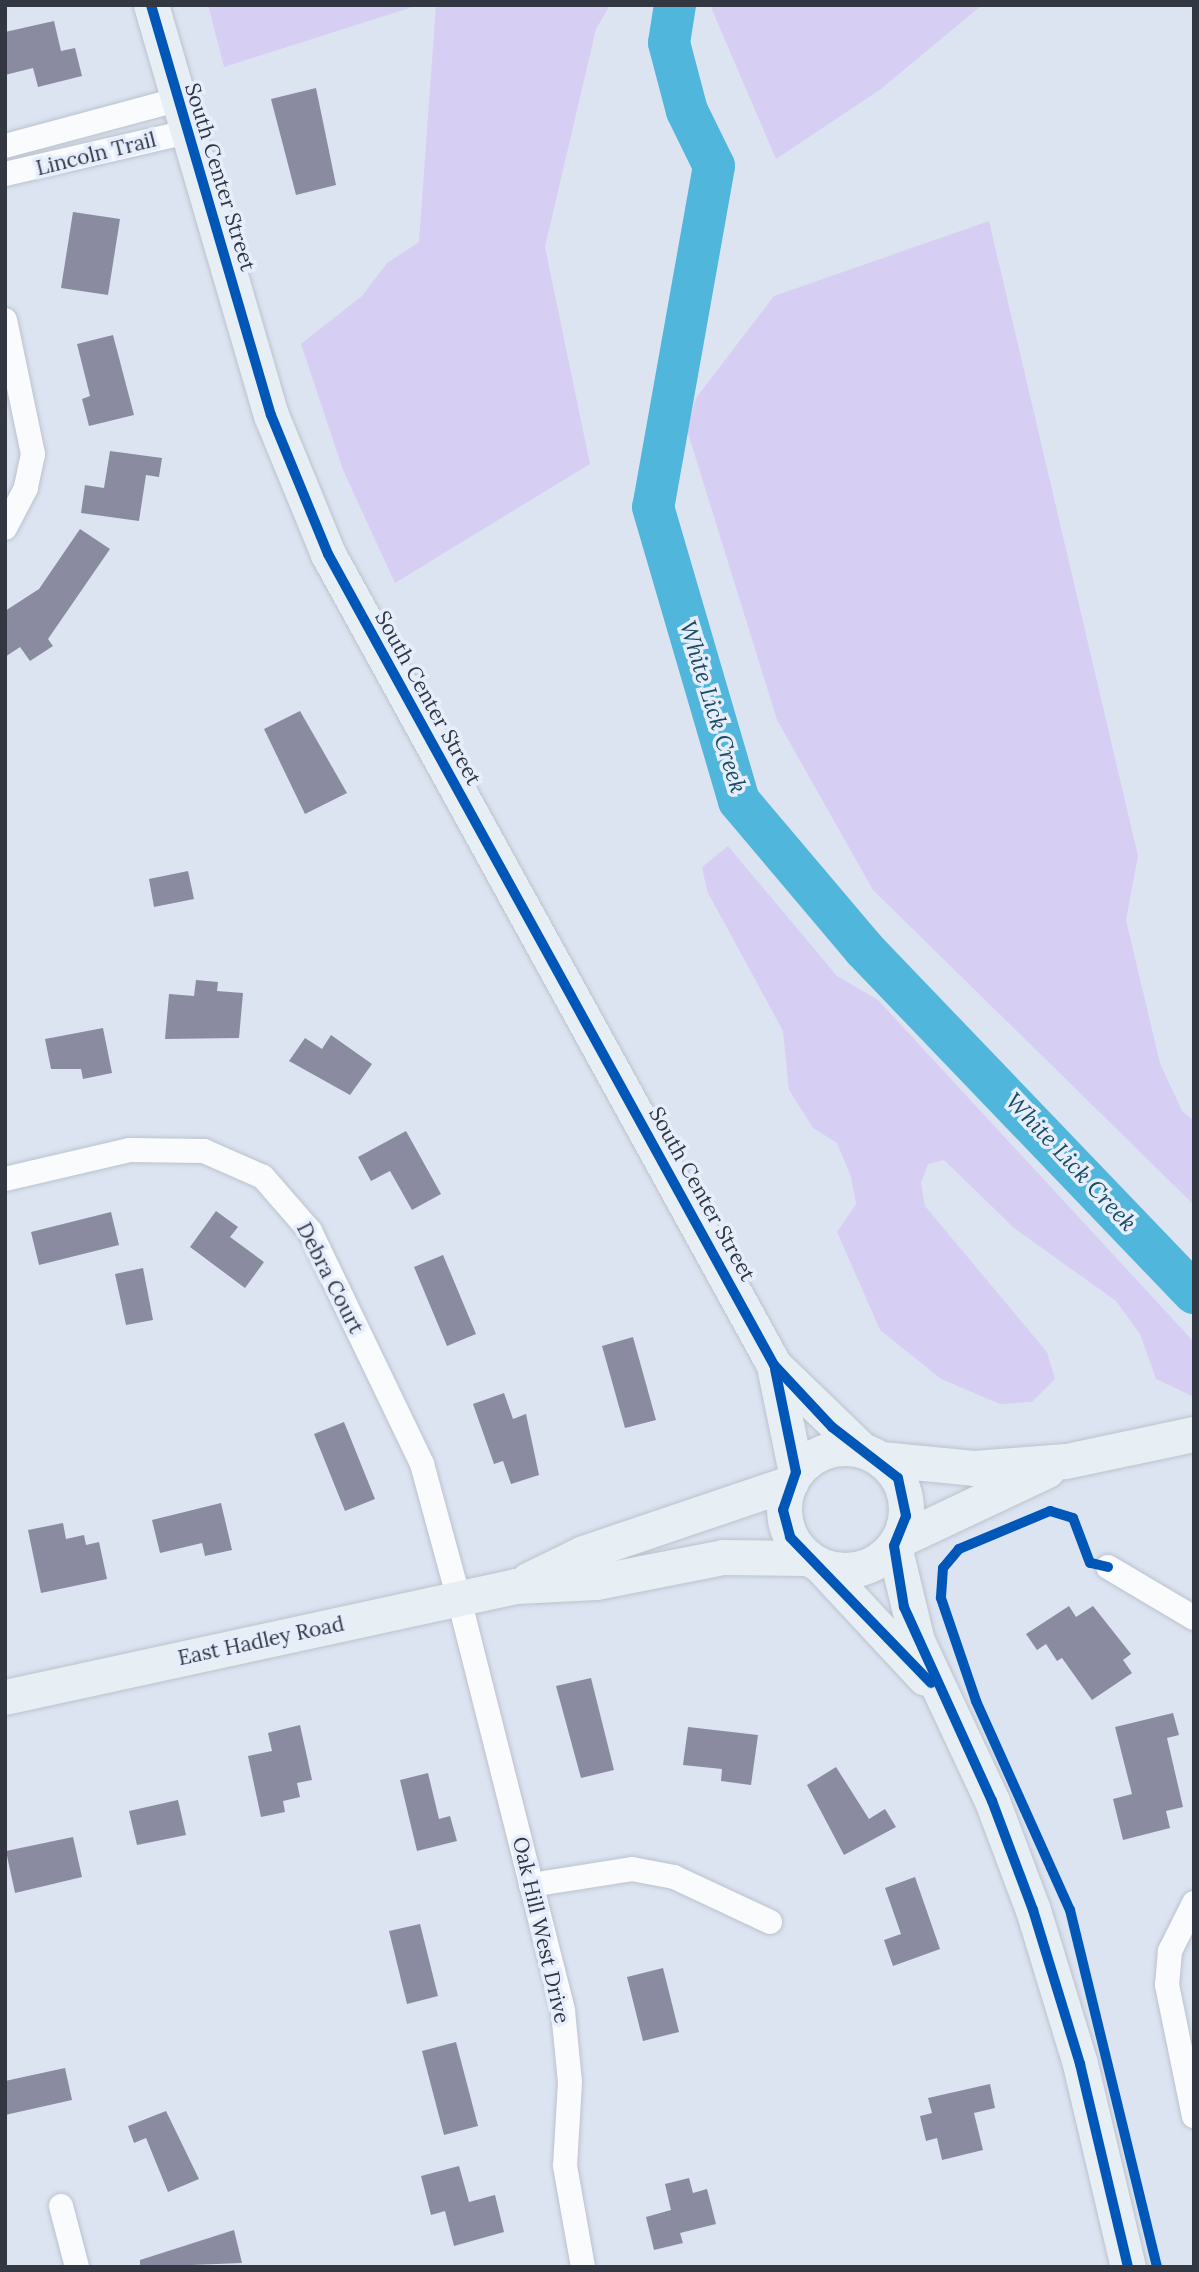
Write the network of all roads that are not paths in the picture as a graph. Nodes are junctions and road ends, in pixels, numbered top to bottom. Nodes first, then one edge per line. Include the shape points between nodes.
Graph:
1 (152, 5) edge
2 (182, 116) junction
3 (5, 146) edge
4 (5, 174) edge
5 (5, 320) edge
6 (5, 528) edge
7 (5, 1179) edge
8 (774, 1365) junction
9 (1194, 1434) edge
10 (872, 1455) junction
11 (1066, 1461) junction
12 (793, 1477) junction
13 (895, 1543) junction
14 (814, 1561) junction
15 (1108, 1567) dead end
16 (516, 1586) junction
17 (460, 1599) junction
18 (1194, 1618) edge
19 (938, 1691) junction
20 (5, 1697) edge
21 (531, 1885) junction
22 (1194, 1903) edge
23 (770, 1922) dead end
24 (1194, 2116) edge
25 (61, 2206) dead end
26 (77, 2267) edge
27 (583, 2267) edge
28 (1128, 2267) edge

1 - 2 main road, South Center Street
2 - 3 street, Lincoln Trail
2 - 4 street, Lincoln Trail
2 - 8 main road, South Center Street via 271,415 328,554
5 - 6 street via 33,454 26,488
7 - 17 street, Debra Court via 130,1150 174,1147 243,1164 263,1177 310,1231 422,1464
8 - 10 main road, South Center Street
8 - 12 main road, South Center Street
9 - 11 main road
10 - 11 main road via 944,1469
10 - 12 main road via 826,1451
10 - 13 main road via 898,1478 906,1503
11 - 13 main road
12 - 14 main road via 785,1523
12 - 16 main road, East Hadley Road via 583,1553
13 - 14 main road via 860,1568
13 - 19 main road via 904,1607
14 - 16 main road, East Hadley Road via 723,1557 596,1581
14 - 19 main road
15 - 18 street
16 - 17 main road, East Hadley Road
17 - 20 main road, East Hadley Road
17 - 21 street, Oak Hill West Drive
19 - 28 main road via 992,1801 1032,1910 1080,2064
21 - 23 street via 632,1869 674,1877
21 - 27 street, Oak Hill West Drive via 568,2044 565,2166
22 - 24 street via 1170,1951 1167,1985
25 - 26 street

